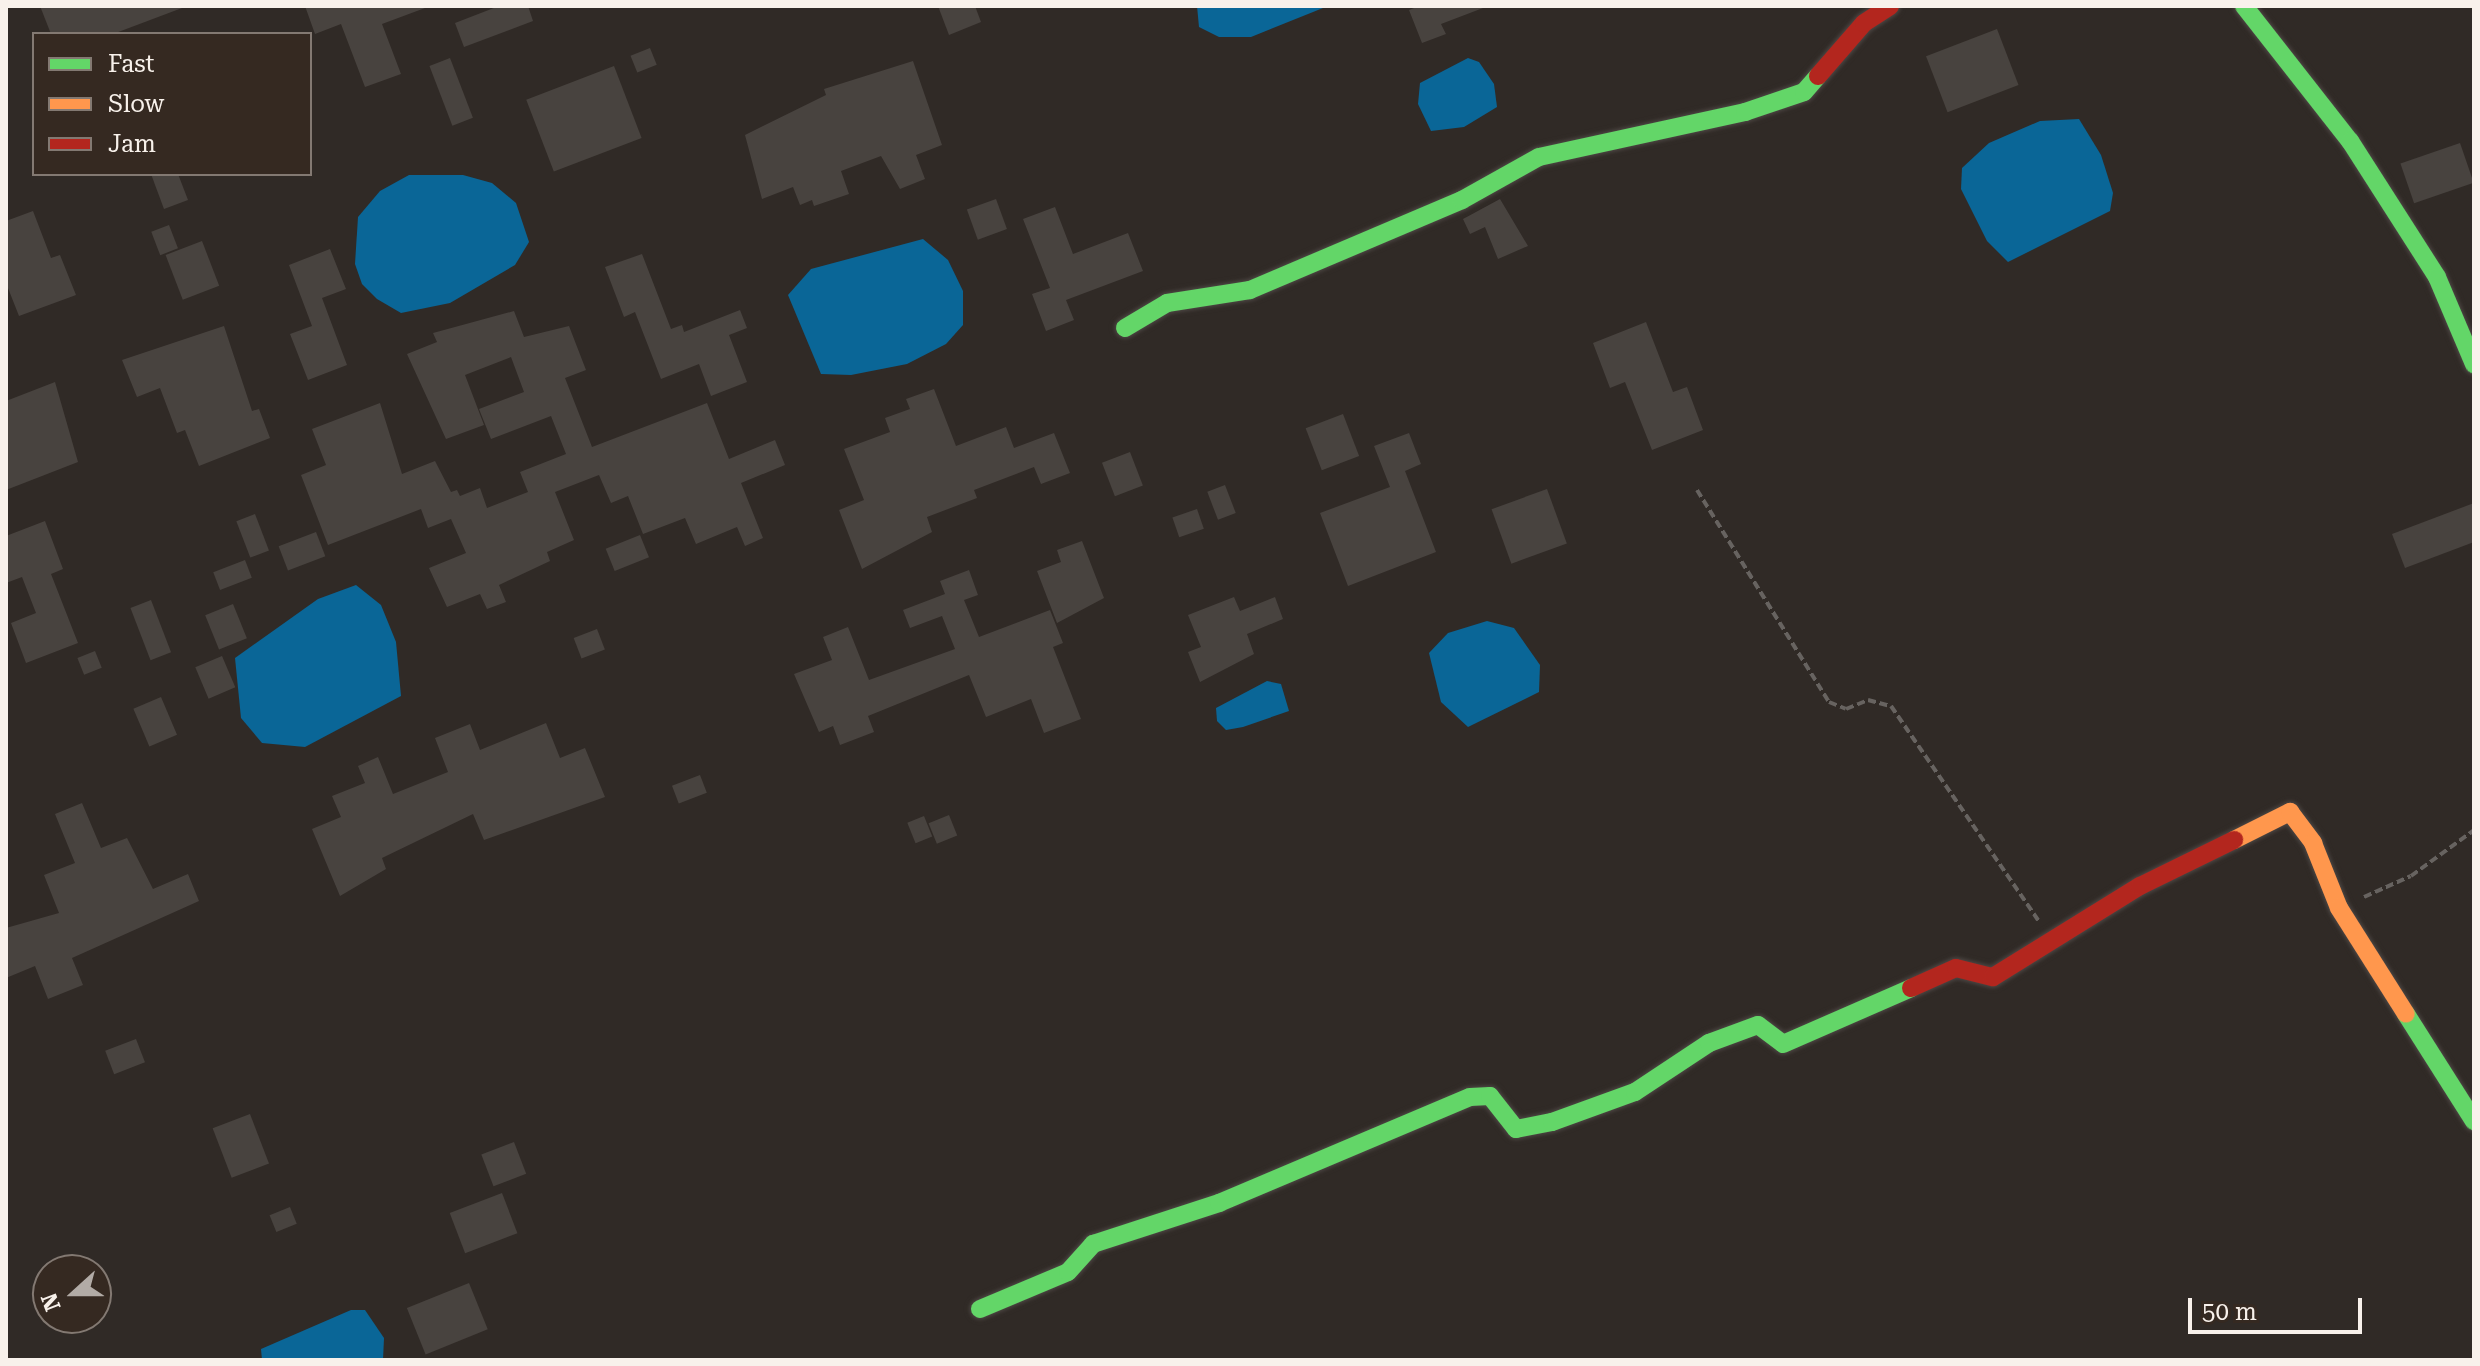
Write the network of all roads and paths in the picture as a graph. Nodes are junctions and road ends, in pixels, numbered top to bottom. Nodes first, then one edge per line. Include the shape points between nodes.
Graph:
1 (1890, 6) edge
2 (2244, 6) edge
3 (1125, 328) dead end
4 (2474, 364) edge
5 (1697, 490) dead end
6 (2474, 830) edge
7 (2339, 908) junction
8 (2053, 942) junction
9 (2474, 1121) edge
10 (980, 1309) dead end

1 - 3 street via 1864,23 1804,92 1745,112 1539,157 1462,200 1250,290 1167,303
2 - 4 street via 2366,166 2437,277
5 - 8 path via 1829,702 1846,709 1868,700 1891,706
6 - 7 path via 2411,876
7 - 8 street via 2313,843 2290,812 2140,886
7 - 9 street
8 - 10 street via 1993,977 1956,968 1783,1044 1758,1025 1709,1043 1635,1092 1552,1122 1516,1129 1490,1096 1470,1097 1219,1203 1149,1221 1093,1244 1068,1272

